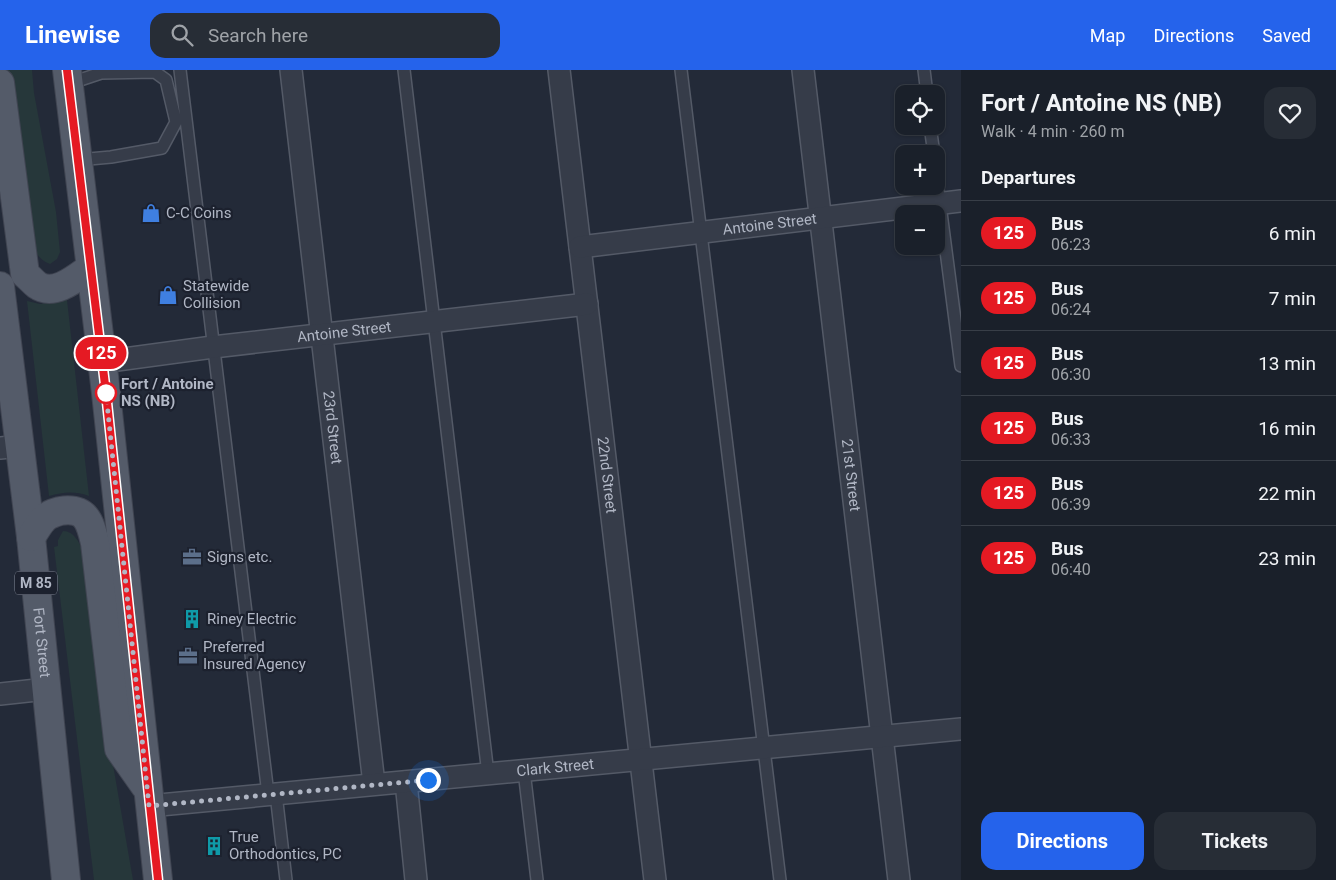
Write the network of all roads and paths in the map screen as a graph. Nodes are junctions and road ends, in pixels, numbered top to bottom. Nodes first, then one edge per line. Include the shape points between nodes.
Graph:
1 (180, 70) edge
2 (291, 70) edge
3 (404, 70) edge
4 (558, 70) edge
5 (682, 70) edge
6 (804, 70) edge
7 (924, 70) edge
8 (63, 74) edge
9 (0, 83) edge
10 (925, 85) edge
11 (78, 160) junction
12 (945, 191) edge
13 (951, 202) edge
14 (820, 217) junction
15 (700, 233) junction
16 (580, 247) junction
17 (90, 268) junction
18 (0, 286) edge
19 (587, 304) junction
20 (433, 322) junction
21 (322, 335) junction
22 (213, 347) junction
23 (102, 362) junction
24 (961, 366) edge
25 (10, 447) edge
26 (31, 537) junction
27 (46, 689) junction
28 (0, 694) edge
29 (961, 729) edge
30 (882, 736) junction
31 (764, 747) junction
32 (641, 759) junction
33 (524, 771) junction
34 (488, 774) junction
35 (406, 782) junction
36 (374, 784) junction
37 (272, 794) junction
38 (148, 798) junction
39 (66, 880) edge
40 (158, 880) edge
41 (286, 880) edge
42 (416, 880) edge
43 (536, 880) edge
44 (655, 880) edge
45 (780, 880) edge
46 (899, 880) edge

1 - 22 lane
2 - 21 street, 23rd Street
3 - 20 lane
4 - 16 street, 22nd Street
5 - 15 lane
6 - 14 street, 21st Street
7 - 10 lane
8 - 11 main road
8 - 11 lane via 156,72 166,80 176,122 162,148
9 - 17 main road via 25,274 38,286 50,289 65,284
11 - 17 main road
12 - 13 lane
13 - 14 street, Antoine Street
13 - 24 lane
14 - 15 street, Antoine Street
14 - 30 street, 21st Street
15 - 16 street, Antoine Street
15 - 31 lane
16 - 19 street, 22nd Street
17 - 23 main road
18 - 25 main road, Fort Street / M 85
19 - 20 street, Antoine Street
19 - 32 street, 22nd Street
20 - 21 street, Antoine Street
20 - 34 lane
21 - 22 street, Antoine Street
21 - 36 street, 23rd Street
22 - 23 street, Antoine Street
22 - 37 lane
23 - 38 main road
25 - 26 main road, Fort Street / M 85
26 - 27 main road, Fort Street / M 85
26 - 38 main road via 43,520 53,513 71,509 81,512 90,525 95,543 119,749
27 - 28 street
27 - 39 main road, Fort Street / M 85
29 - 30 street, Clark Street
30 - 31 street, Clark Street
30 - 46 street, 21st Street
31 - 32 street, Clark Street
31 - 45 lane
32 - 33 street, Clark Street
32 - 44 street, 22nd Street
33 - 34 street, Clark Street
33 - 43 lane
34 - 35 street, Clark Street
35 - 36 street, Clark Street
35 - 42 street
36 - 37 street, Clark Street
37 - 38 street, Clark Street
37 - 41 lane
38 - 40 main road

